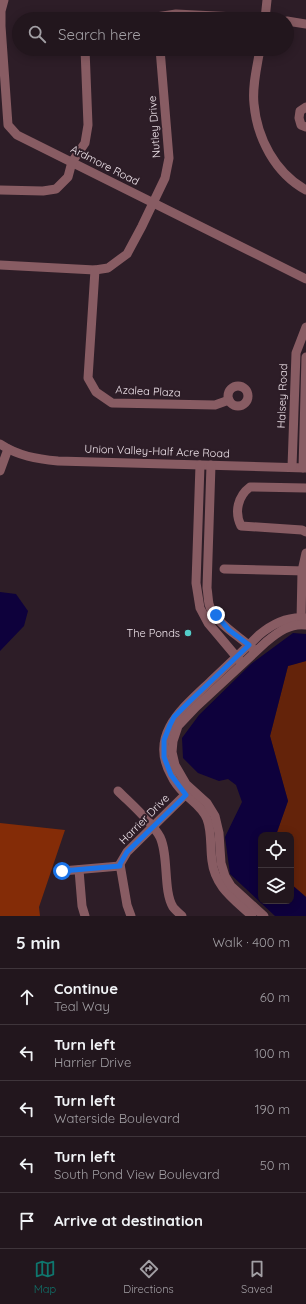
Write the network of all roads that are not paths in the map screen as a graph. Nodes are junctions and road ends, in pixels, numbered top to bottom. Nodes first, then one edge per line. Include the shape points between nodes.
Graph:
1 (4, 0) edge
2 (267, 0) edge
3 (0, 11) edge
4 (266, 12) edge
5 (294, 22) edge
6 (306, 24) edge
7 (85, 56) edge
8 (161, 56) edge
9 (259, 56) edge
10 (2, 78) edge
11 (306, 107) edge
12 (306, 127) edge
13 (72, 162) junction
14 (0, 190) edge
15 (306, 190) edge
16 (153, 203) junction
17 (0, 265) edge
18 (95, 270) junction
19 (306, 278) edge
20 (306, 327) edge
21 (306, 357) edge
22 (229, 400) dead end
23 (293, 416) junction
24 (304, 416) junction
25 (0, 444) edge
26 (8, 449) junction
27 (200, 465) junction
28 (211, 465) junction
29 (292, 467) junction
30 (304, 468) edge
31 (0, 471) edge
32 (306, 488) edge
33 (306, 532) edge
34 (306, 554) edge
35 (224, 568) dead end
36 (304, 571) edge
37 (304, 621) edge
38 (252, 649) junction
39 (239, 660) junction
40 (118, 791) dead end
41 (188, 791) junction
42 (153, 826) junction
43 (120, 866) junction
44 (79, 870) junction
45 (62, 871) dead end
46 (85, 916) edge
47 (131, 916) edge
48 (182, 916) edge
49 (252, 916) edge
50 (264, 916) edge

1 - 3 street, Ardmore Road
2 - 4 street
3 - 10 street, Ardmore Road
5 - 6 street
7 - 13 street via 88,126 85,143
8 - 16 street, Nutley Drive via 169,158 165,178
9 - 15 street via 254,103 258,128 270,157 294,183
10 - 13 street, Ardmore Road via 8,125 17,135
11 - 12 street via 300,111 299,118 301,125
13 - 14 street via 68,178 56,189
13 - 16 street, Ardmore Road
16 - 18 street, Nutley Drive via 127,254 108,268
16 - 19 street, Ardmore Road
17 - 18 street, Nutley Drive
18 - 22 street, Azalea Plaza via 88,378 96,392 112,403 215,405
20 - 23 street, Halsey Road via 296,353
21 - 24 street, Halsey Road
23 - 24 street via 298,413
23 - 29 street, Halsey Road
24 - 30 street, Halsey Road
25 - 26 street, Union Valley-Half Acre Road
26 - 27 street, Union Valley-Half Acre Road via 29,457 58,461
26 - 31 street
27 - 28 street, Union Valley-Half Acre Road
27 - 39 street via 196,583 200,608 208,623
28 - 29 street, Union Valley-Half Acre Road
28 - 38 street via 207,588 209,605 229,630
29 - 30 street, Union Valley-Half Acre Road
32 - 33 street via 250,488 239,499 238,510 241,526
34 - 36 street
35 - 36 street
36 - 37 street
37 - 38 street via 277,632
38 - 39 street
39 - 41 street via 178,726 172,752
40 - 42 street
41 - 42 street, Harrier Drive
41 - 49 street via 207,818 215,875 222,887
41 - 50 street via 207,803 215,816 221,863 231,886
42 - 43 street, Harrier Drive via 127,852
42 - 48 street via 160,838 166,860 173,907
43 - 44 street
43 - 47 street
44 - 45 street
44 - 46 street

